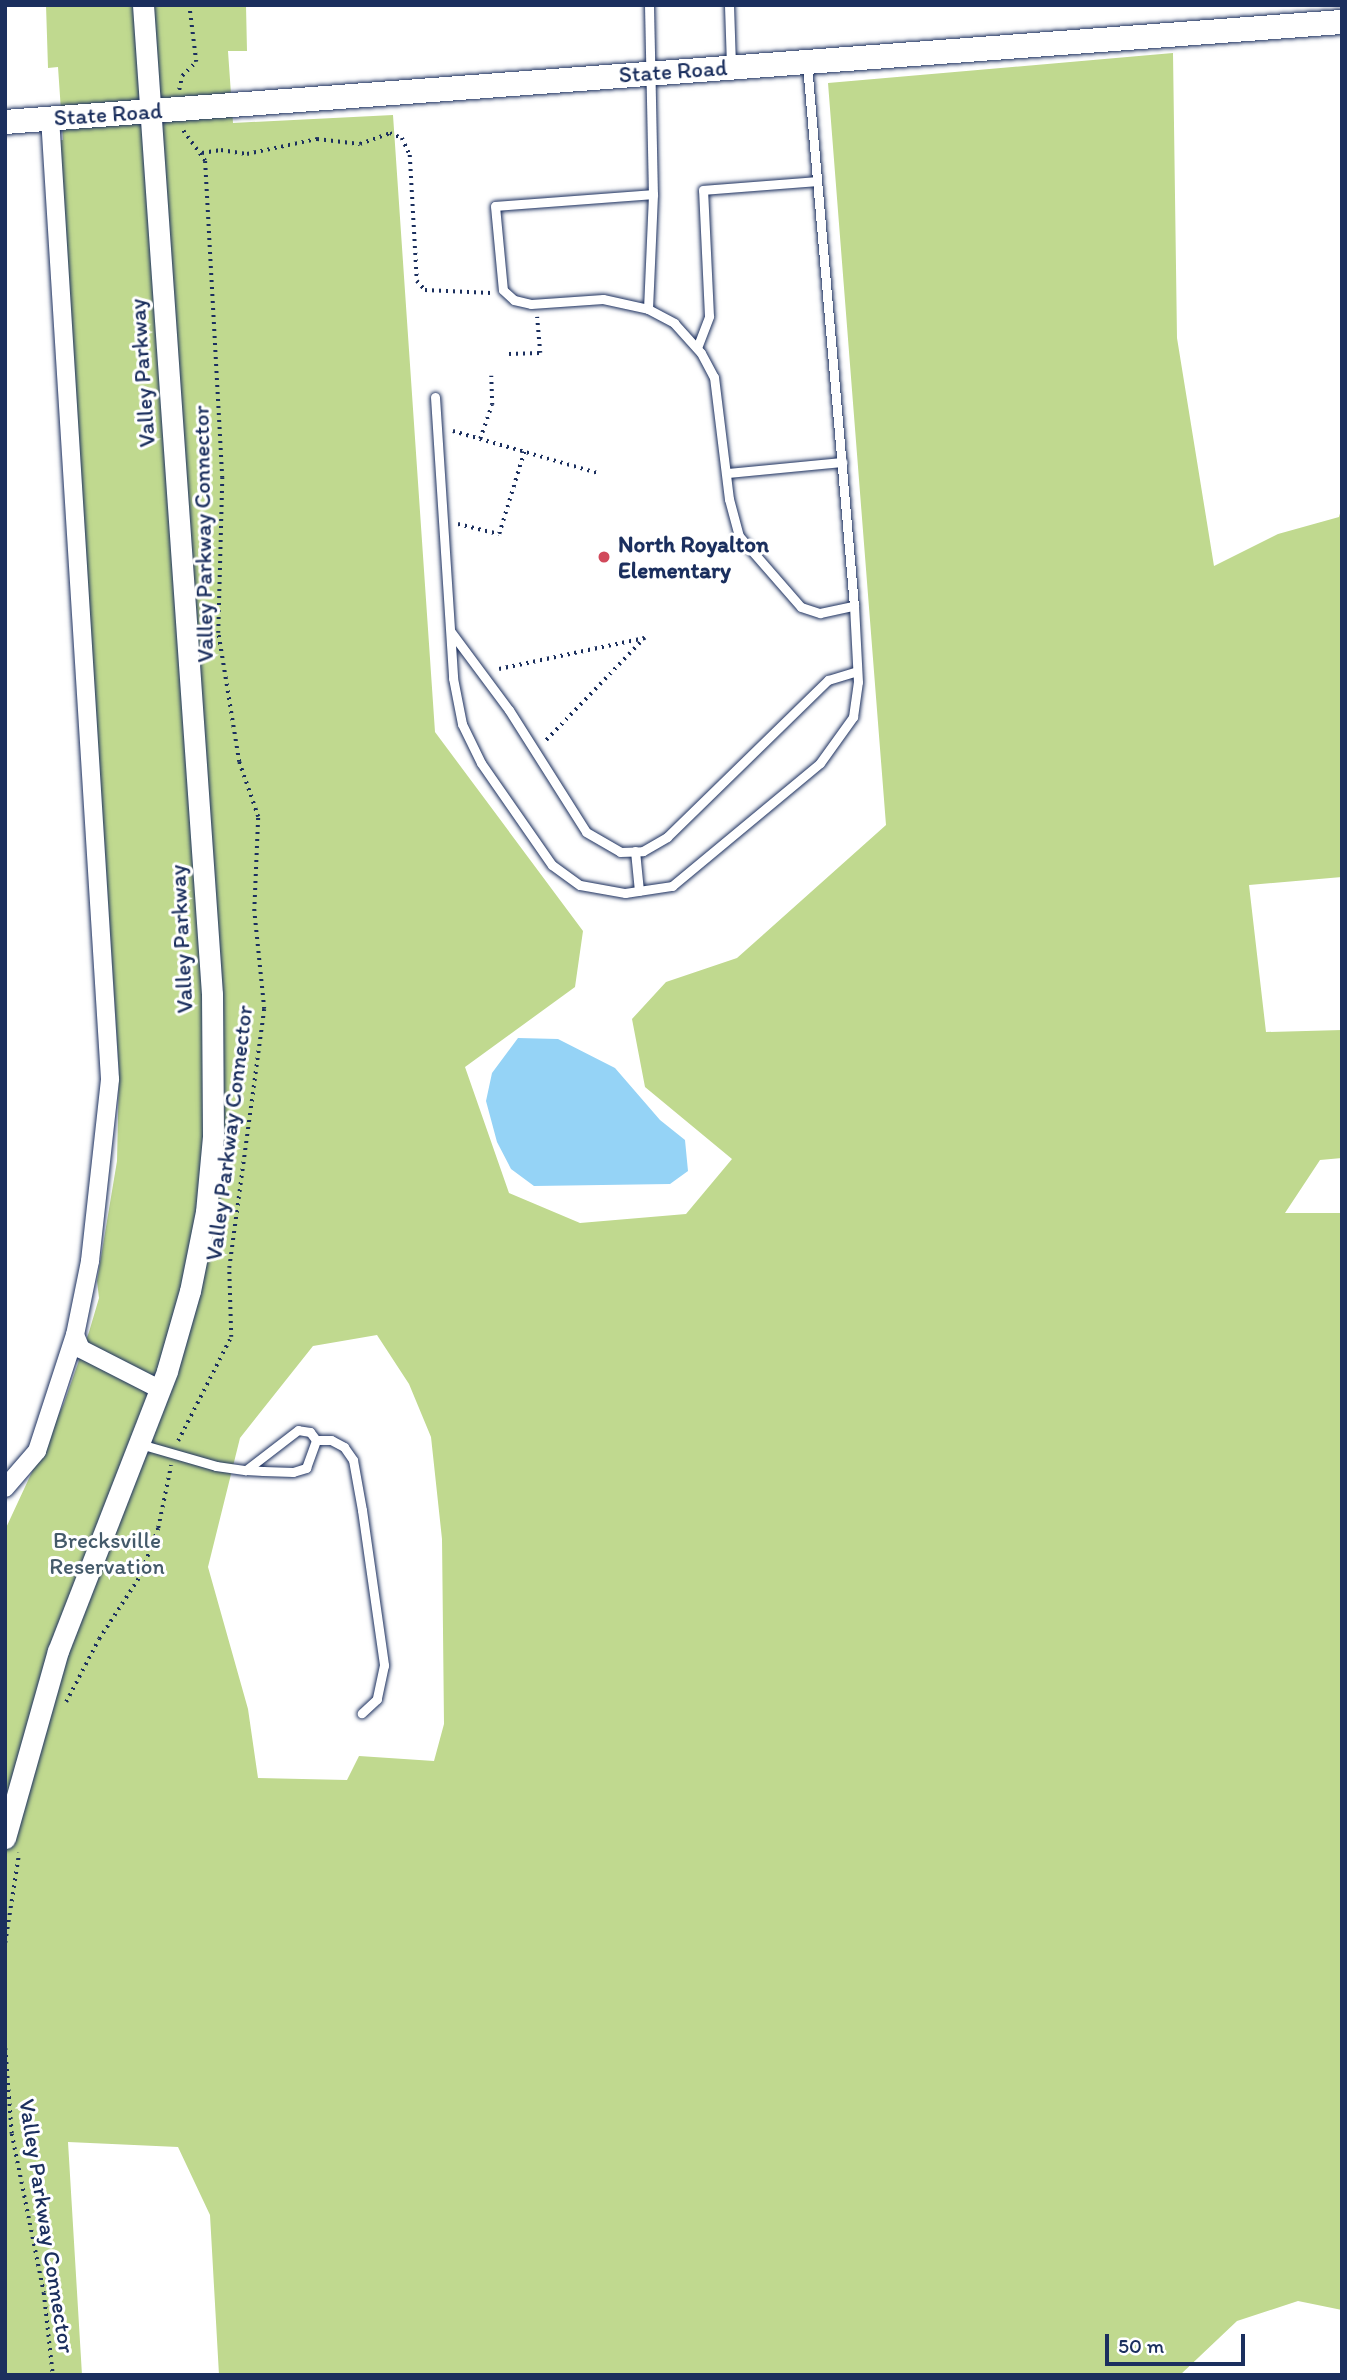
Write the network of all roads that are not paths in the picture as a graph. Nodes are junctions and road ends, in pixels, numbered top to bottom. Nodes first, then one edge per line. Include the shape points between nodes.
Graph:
1 (143, 5) edge
2 (649, 5) edge
3 (729, 5) edge
4 (1342, 22) edge
5 (807, 61) junction
6 (732, 66) junction
7 (652, 73) junction
8 (150, 111) junction
9 (50, 118) junction
10 (5, 122) edge
11 (817, 181) junction
12 (653, 194) junction
13 (648, 309) junction
14 (697, 348) junction
15 (435, 397) dead end
16 (842, 462) junction
17 (727, 473) junction
18 (854, 606) junction
19 (452, 632) junction
20 (857, 671) junction
21 (635, 851) junction
22 (639, 891) junction
23 (75, 1335) junction
24 (159, 1389) junction
25 (316, 1440) junction
26 (138, 1444) junction
27 (246, 1469) junction
28 (5, 1488) edge
29 (362, 1713) dead end
30 (13, 1841) edge

1 - 8 street, Valley Parkway
2 - 7 lane
3 - 6 lane
4 - 5 main road, State Road
5 - 6 main road, State Road
5 - 11 lane
6 - 7 main road, State Road
7 - 8 main road, State Road
7 - 12 lane
8 - 9 main road, State Road
8 - 24 street, Valley Parkway via 212,994 213,1123 206,1212 190,1291
9 - 10 main road, State Road
9 - 23 street via 110,1079 90,1261
11 - 14 lane via 703,190 709,316
11 - 16 lane
12 - 13 lane
12 - 13 lane via 495,206 503,290 514,300 531,304 603,299
13 - 14 lane via 674,323
14 - 17 lane via 714,377
15 - 19 lane
16 - 17 lane
16 - 18 lane
17 - 18 lane via 738,536 783,589 801,607 820,613
18 - 20 lane
19 - 21 lane via 509,710 586,832 620,852
19 - 22 lane via 462,724 481,763 552,865 580,885
20 - 21 lane via 828,680 667,837
20 - 22 lane via 853,717 820,763 672,886
21 - 22 lane
23 - 24 street via 81,1349
23 - 28 street via 37,1451
24 - 26 street, Valley Parkway
25 - 27 lane via 310,1432 298,1430
25 - 27 lane via 306,1468 293,1472
25 - 29 lane via 331,1440 344,1447 353,1460 362,1510 384,1665 383,1686
26 - 27 lane
26 - 30 street, Valley Parkway via 58,1651

